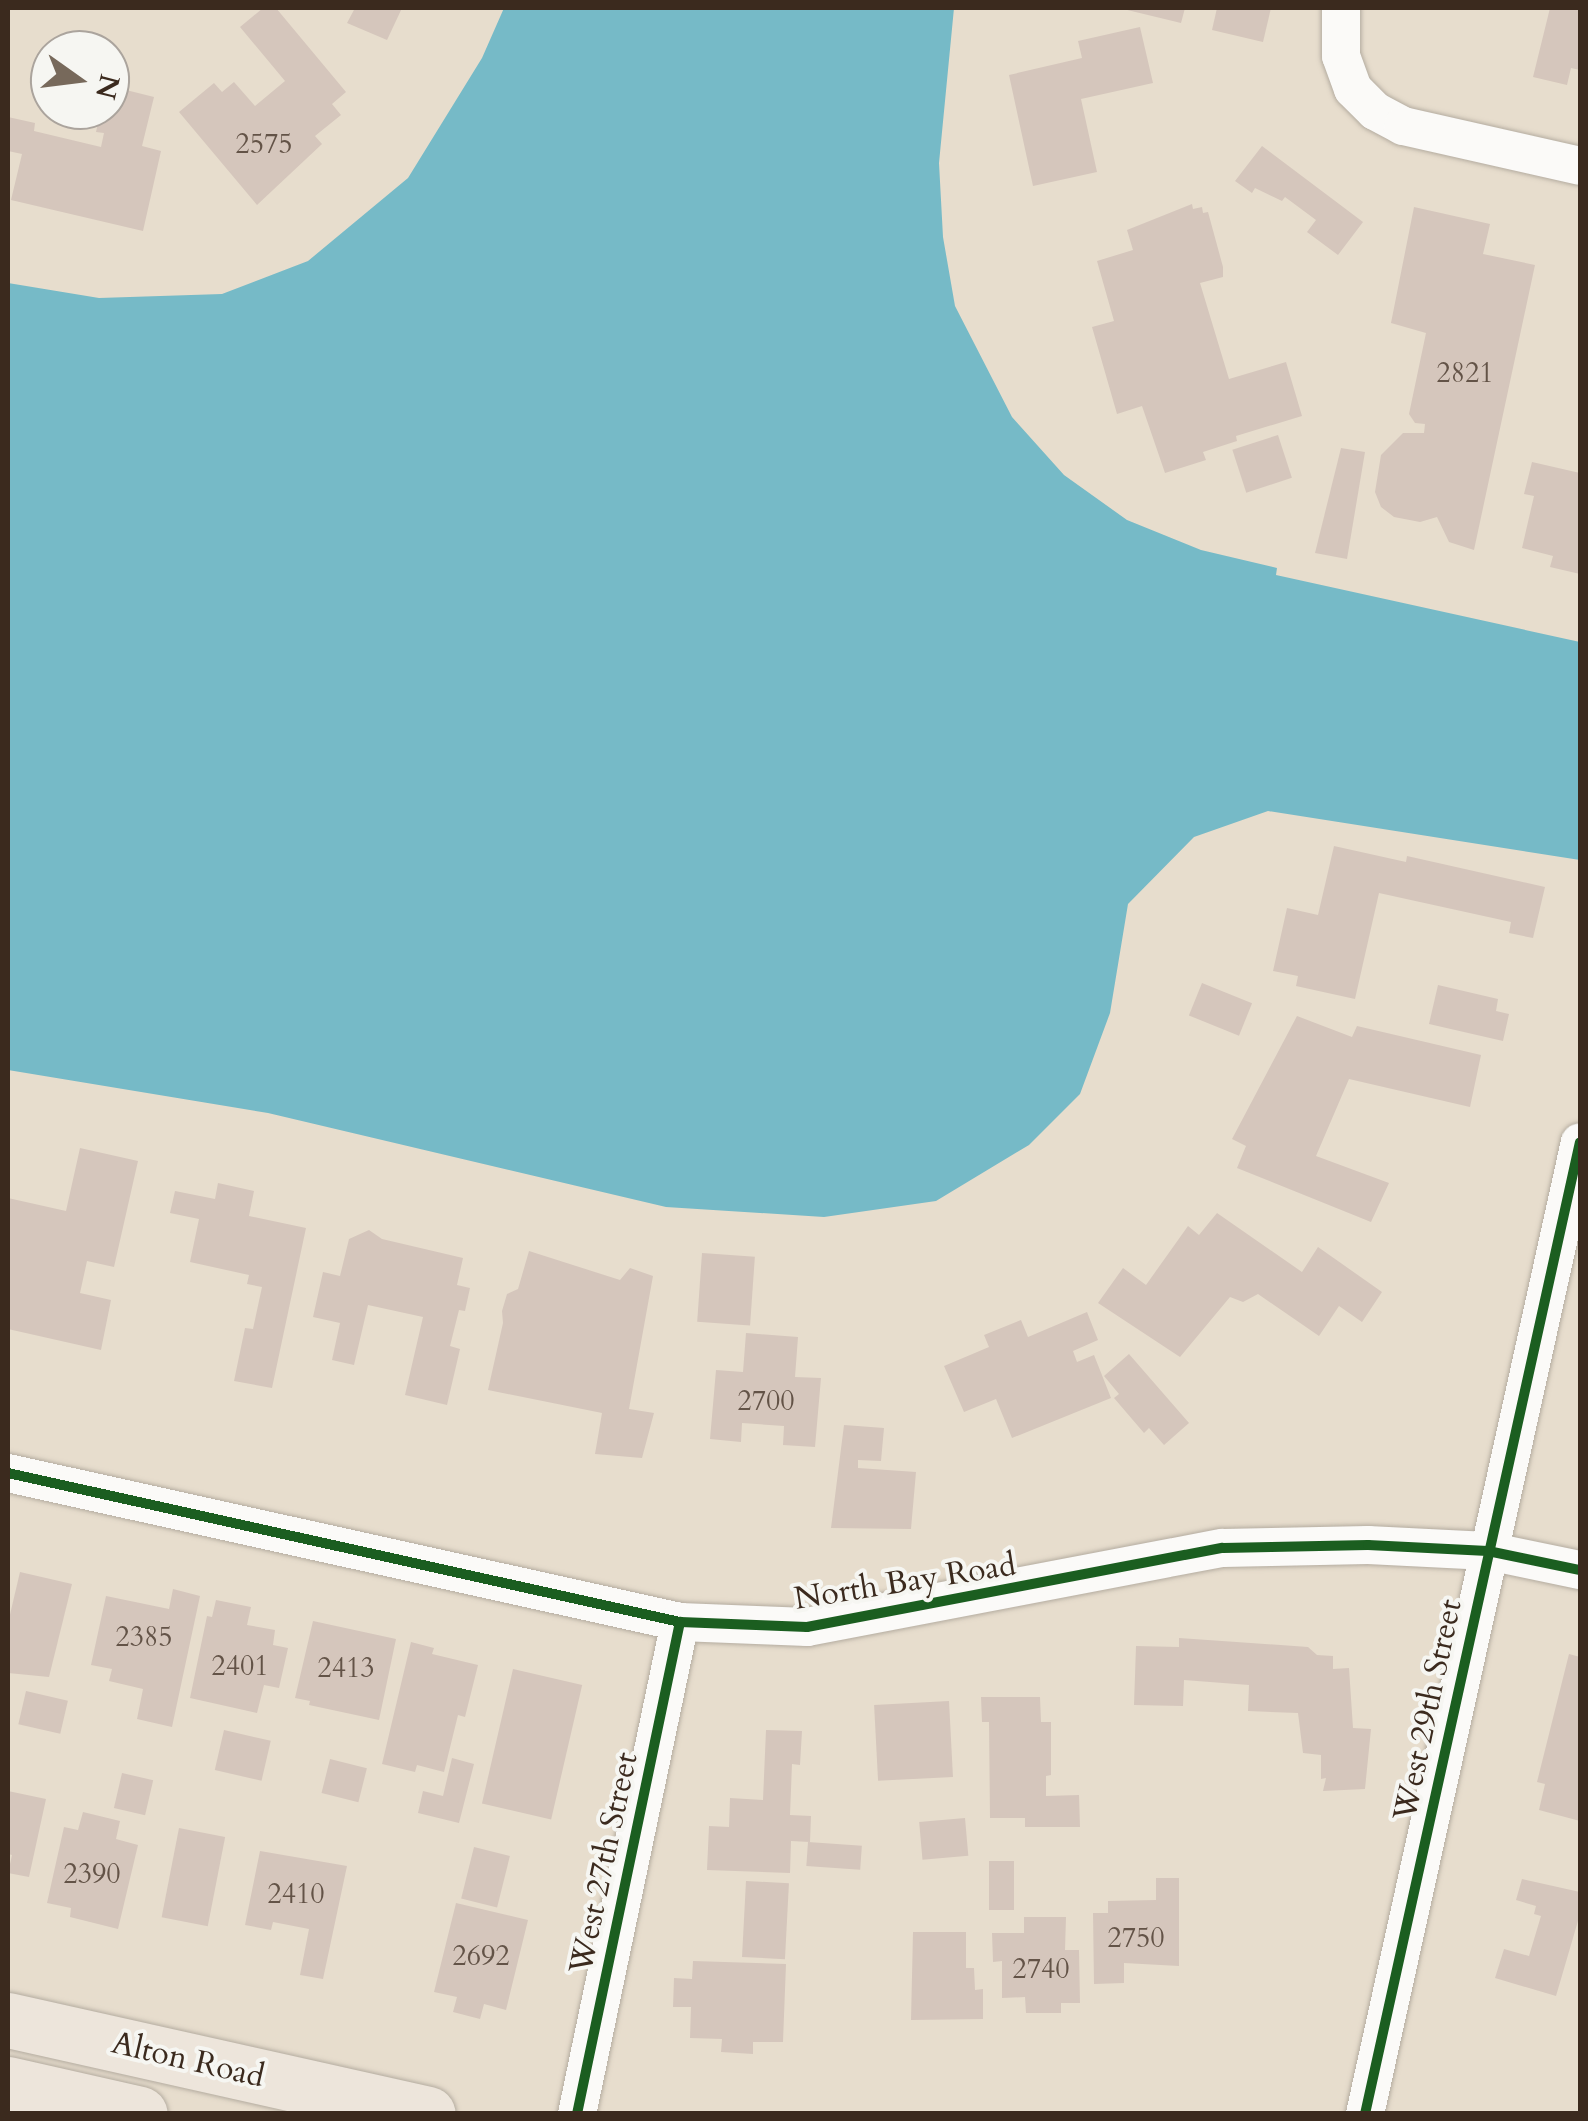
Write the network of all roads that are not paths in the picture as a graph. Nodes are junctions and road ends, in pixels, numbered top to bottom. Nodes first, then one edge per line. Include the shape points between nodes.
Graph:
1 (1341, 8) edge
2 (1580, 166) edge
3 (1580, 1142) edge
4 (8, 1473) edge
5 (1488, 1551) junction
6 (1580, 1570) edge
7 (680, 1622) junction
8 (8, 2020) edge
9 (8, 2084) edge
10 (140, 2114) edge
11 (428, 2114) edge
12 (578, 2114) edge
13 (1366, 2114) edge

1 - 2 street via 1341,56 1353,88 1375,111 1403,126
3 - 5 street, West 29th Street
4 - 7 street, North Bay Road
5 - 6 street, North Bay Road
5 - 7 street, North Bay Road via 1223,1548 807,1628
5 - 13 street, West 29th Street
7 - 12 street, West 27th Street
8 - 11 highway, Alton Road
9 - 10 highway, Alton Road

